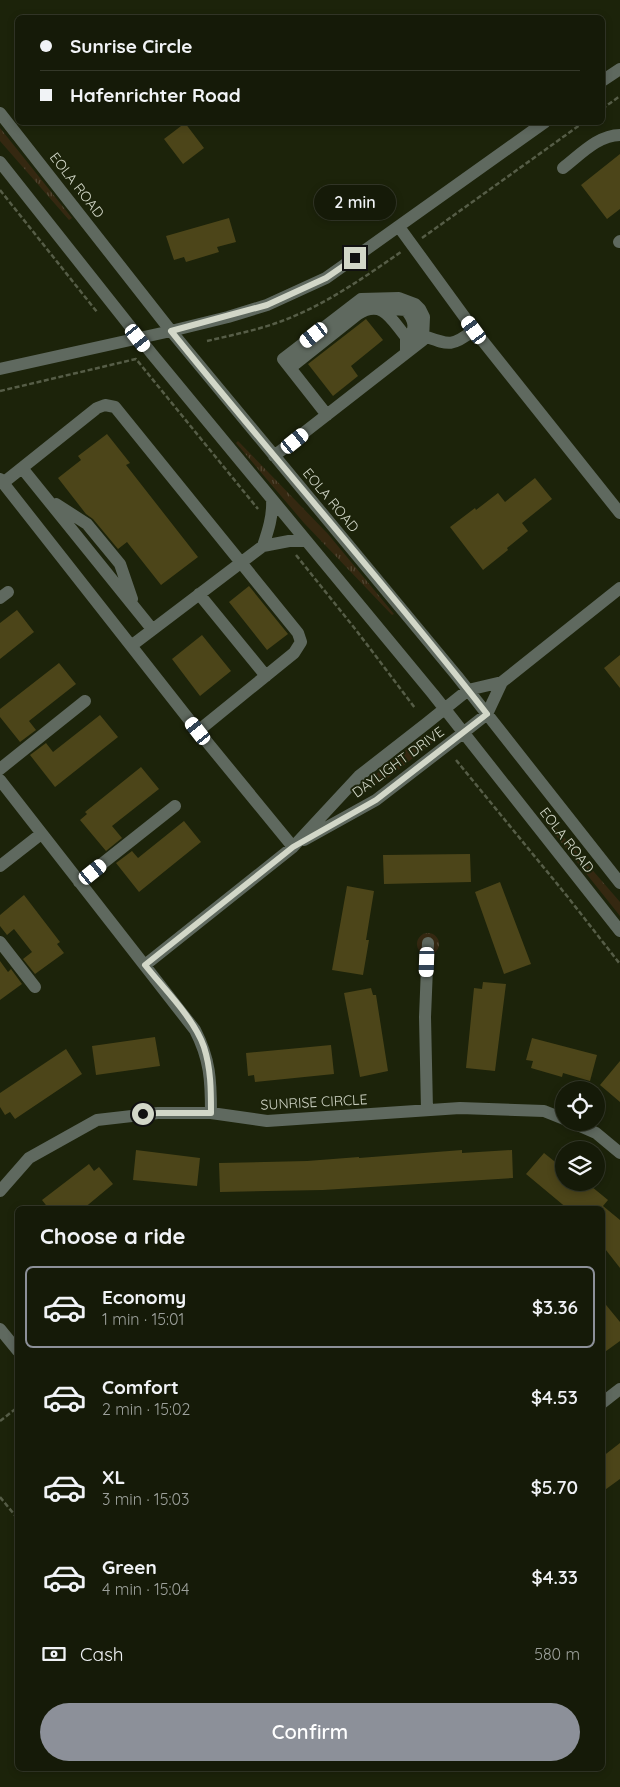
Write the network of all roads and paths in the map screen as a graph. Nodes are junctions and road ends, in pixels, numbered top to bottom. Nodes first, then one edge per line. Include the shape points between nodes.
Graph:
1 (620, 68) edge
2 (605, 79) edge
3 (620, 96) edge
4 (605, 107) edge
5 (0, 113) edge
6 (541, 125) edge
7 (620, 135) edge
8 (0, 162) edge
9 (563, 168) dead end
10 (0, 190) edge
11 (399, 227) junction
12 (97, 312) dead end
13 (474, 330) junction
14 (171, 331) junction
15 (424, 336) junction
16 (138, 338) junction
17 (406, 354) junction
18 (290, 368) junction
19 (0, 369) edge
20 (0, 390) edge
21 (327, 415) junction
22 (274, 456) junction
23 (22, 468) junction
24 (1, 481) edge
25 (272, 500) junction
26 (260, 512) dead end
27 (620, 513) edge
28 (306, 541) junction
29 (263, 546) junction
30 (295, 554) dead end
31 (241, 562) junction
32 (620, 588) edge
33 (199, 594) junction
34 (152, 629) junction
35 (131, 646) junction
36 (266, 676) junction
37 (502, 682) junction
38 (468, 690) junction
39 (84, 701) dead end
40 (415, 708) dead end
41 (444, 709) junction
42 (487, 714) junction
43 (198, 731) junction
44 (463, 734) junction
45 (456, 760) dead end
46 (0, 769) edge
47 (0, 780) edge
48 (175, 806) dead end
49 (41, 834) junction
50 (293, 847) junction
51 (0, 866) edge
52 (79, 882) junction
53 (620, 883) edge
54 (620, 932) edge
55 (0, 942) edge
56 (428, 943) dead end
57 (620, 964) edge
58 (145, 965) junction
59 (35, 988) dead end
60 (427, 1110) junction
61 (211, 1113) junction
62 (555, 1116) edge
63 (591, 1131) edge
64 (620, 1153) edge
65 (0, 1192) edge
66 (0, 1329) edge
67 (15, 1347) edge
68 (620, 1389) edge
69 (605, 1401) edge
70 (15, 1409) edge
71 (0, 1421) edge
72 (0, 1498) edge
73 (15, 1516) edge

1 - 2 street
3 - 4 path
5 - 14 street, EOLA ROAD
6 - 11 street
7 - 9 street via 602,138
8 - 16 street, EOLA ROAD
10 - 12 path
11 - 13 street
11 - 14 street via 326,278 300,291 267,305
13 - 15 street via 456,343
13 - 27 street
14 - 16 street
14 - 22 street, EOLA ROAD
15 - 17 street
15 - 18 street via 424,318 415,304 399,298 360,299 283,359
16 - 19 street
16 - 25 street, EOLA ROAD
17 - 18 street via 406,337 387,314 379,308 368,308
17 - 21 street
18 - 21 street
20 - 26 path via 136,359
21 - 22 street
22 - 38 street, EOLA ROAD
23 - 24 street
23 - 31 street via 97,408 115,406
23 - 34 street
24 - 35 street
25 - 28 street, EOLA ROAD
25 - 29 street via 271,520
28 - 29 street
28 - 41 street, EOLA ROAD
29 - 31 street
30 - 40 path
31 - 33 street
31 - 36 street via 298,633 301,642 294,653
32 - 37 street, DAYLIGHT DRIVE
33 - 34 street
33 - 36 street
34 - 35 street
35 - 43 street
36 - 43 street
37 - 38 street, DAYLIGHT DRIVE
37 - 42 street, DAYLIGHT DRIVE
38 - 41 street, DAYLIGHT DRIVE
38 - 42 street, EOLA ROAD
39 - 46 street
41 - 44 street, EOLA ROAD
41 - 50 street, DAYLIGHT DRIVE via 359,776
42 - 44 street, DAYLIGHT DRIVE
42 - 53 street, EOLA ROAD
43 - 50 street
44 - 50 street, DAYLIGHT DRIVE via 376,800
44 - 54 street, EOLA ROAD
45 - 57 path
47 - 49 street
48 - 52 street
49 - 51 street
49 - 52 street
50 - 58 street, DAYLIGHT DRIVE
52 - 58 street
55 - 59 street
56 - 60 street via 425,1017
58 - 61 street via 184,1014 203,1046 210,1076
60 - 61 street, SUNRISE CIRCLE via 267,1121
60 - 62 street, SUNRISE CIRCLE via 544,1111
61 - 65 street, SUNRISE CIRCLE via 158,1113 97,1120 30,1158
63 - 64 street
66 - 67 street
68 - 69 street
70 - 71 path
72 - 73 path

